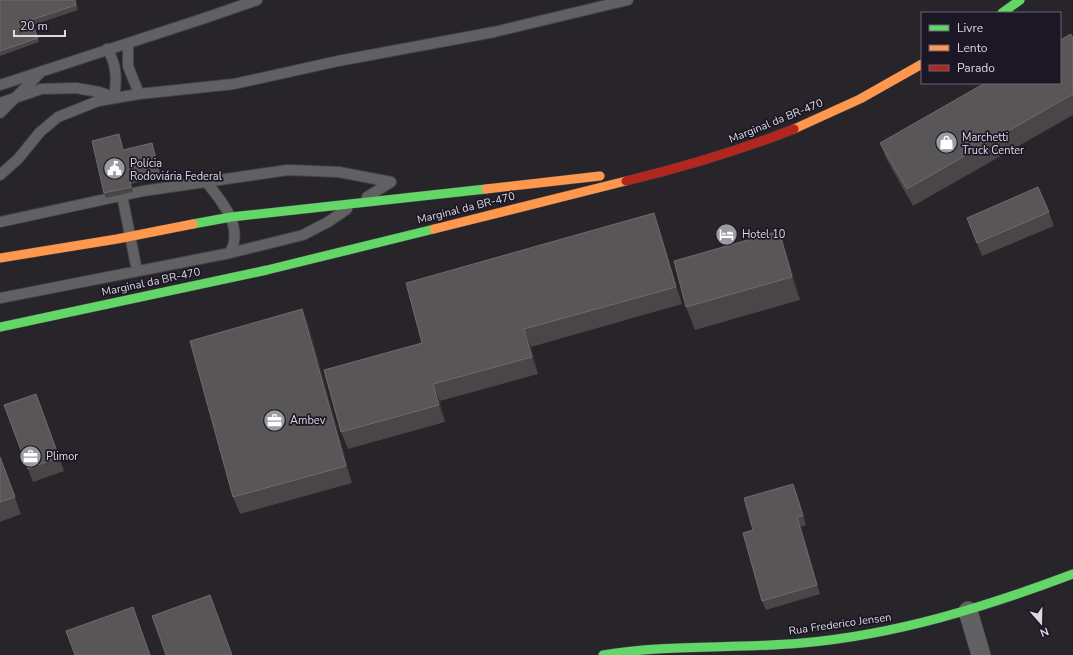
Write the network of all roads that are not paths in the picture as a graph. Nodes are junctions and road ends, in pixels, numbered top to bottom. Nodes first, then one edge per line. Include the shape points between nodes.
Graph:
1 (257, 0) edge
2 (628, 0) edge
3 (1020, 0) edge
4 (1003, 12) edge
5 (128, 43) junction
6 (108, 49) junction
7 (921, 65) edge
8 (42, 71) junction
9 (0, 85) edge
10 (139, 94) junction
11 (114, 98) junction
12 (12, 100) junction
13 (0, 103) edge
14 (0, 113) edge
15 (686, 166) junction
16 (0, 175) edge
17 (206, 181) junction
18 (122, 195) junction
19 (358, 202) junction
20 (231, 217) junction
21 (0, 222) edge
22 (130, 236) junction
23 (230, 253) junction
24 (0, 258) edge
25 (137, 271) junction
26 (0, 298) edge
27 (0, 327) edge
28 (1073, 574) edge
29 (968, 611) junction
30 (791, 650) edge
31 (603, 655) edge
32 (982, 655) edge

1 - 5 lane
2 - 10 lane via 494,32 338,61 234,84
3 - 4 main road
5 - 6 lane
5 - 10 lane via 128,66
6 - 8 lane
6 - 11 lane via 115,63
7 - 15 main road, Marginal da BR-470 via 838,109 742,148
8 - 9 lane
8 - 12 lane
10 - 11 lane
11 - 12 lane via 76,88 41,89
11 - 16 lane via 98,101 58,117 40,132 18,159
12 - 13 lane
12 - 14 lane
15 - 19 main road
15 - 27 main road, Marginal da BR-470 via 267,270
17 - 18 lane
17 - 19 lane via 288,170 339,172 391,182
17 - 20 lane
18 - 21 lane
18 - 22 lane
19 - 20 main road
19 - 23 lane via 303,235
20 - 22 main road
20 - 23 lane via 235,230
22 - 24 main road
22 - 25 lane
23 - 25 lane
25 - 26 lane
28 - 29 main road, Rua Frederico Jensen via 1034,590
29 - 30 main road, Rua Frederico Jensen
29 - 32 street
30 - 31 main road, Rua Frederico Jensen via 657,648

